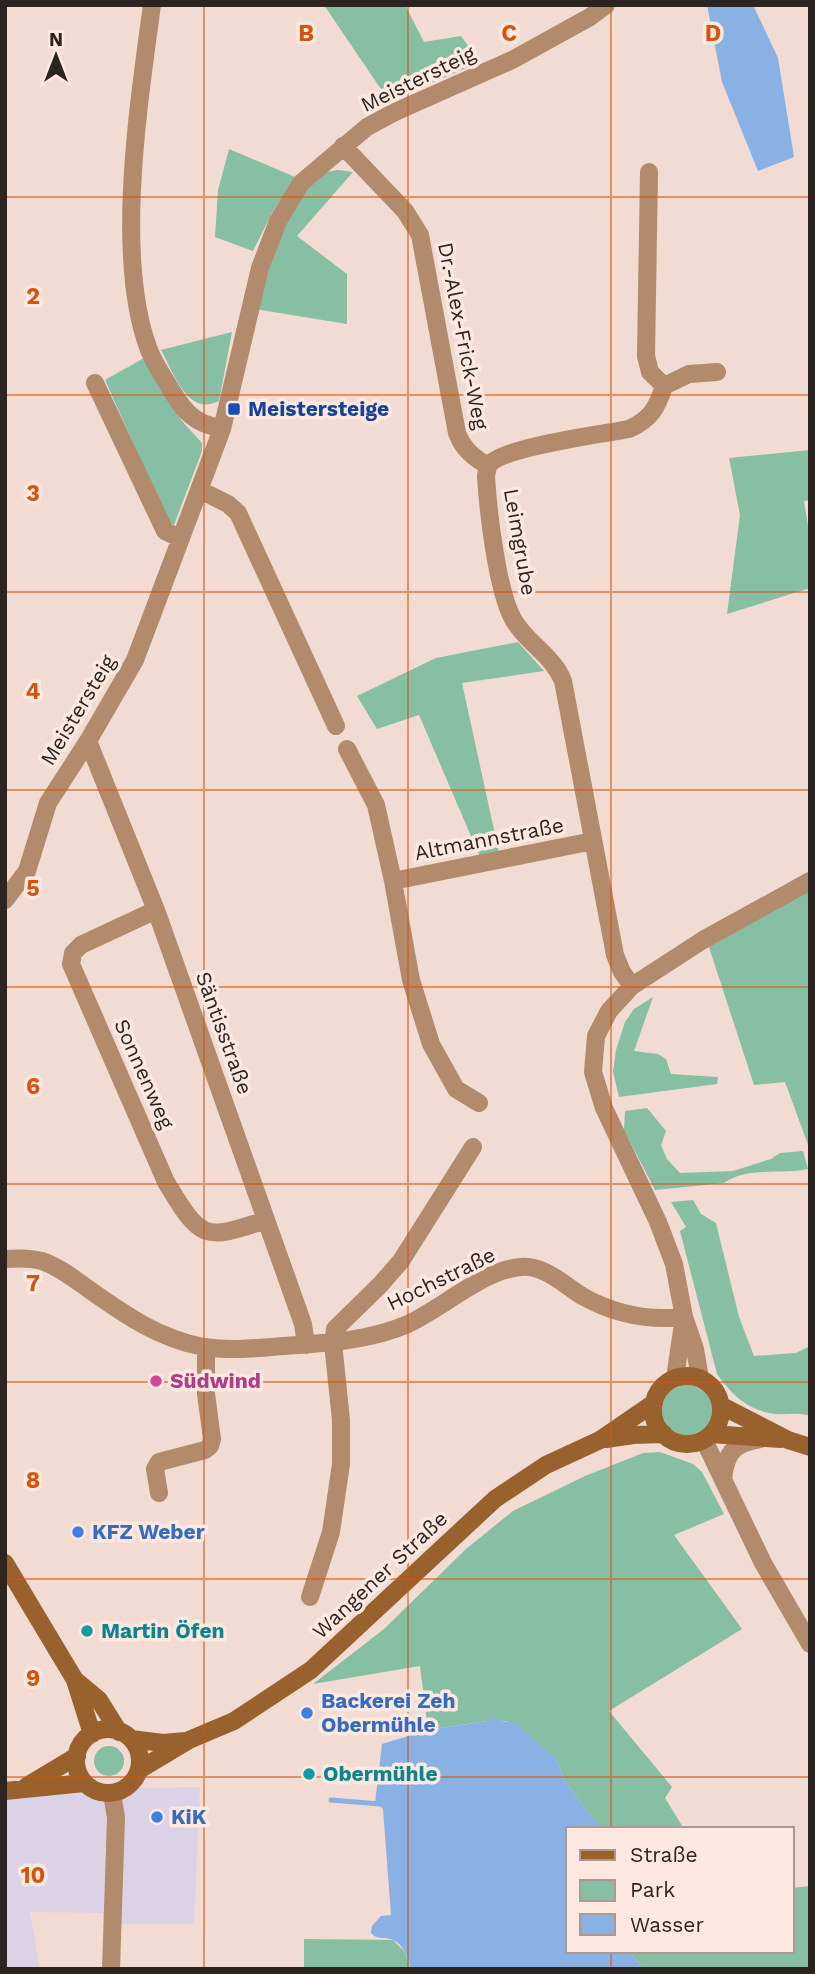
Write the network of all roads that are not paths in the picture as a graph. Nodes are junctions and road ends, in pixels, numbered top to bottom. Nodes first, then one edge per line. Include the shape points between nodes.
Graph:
1 (152, 5) edge
2 (606, 5) edge
3 (344, 146) junction
4 (649, 172) dead end
5 (718, 372) dead end
6 (95, 383) dead end
7 (664, 386) junction
8 (222, 429) junction
9 (488, 466) junction
10 (201, 490) junction
11 (180, 538) junction
12 (336, 726) dead end
13 (88, 741) junction
14 (347, 749) dead end
15 (593, 841) junction
16 (393, 881) junction
17 (810, 881) edge
18 (5, 900) edge
19 (156, 910) junction
20 (632, 986) junction
21 (479, 1103) dead end
22 (473, 1147) dead end
23 (266, 1220) junction
24 (5, 1259) edge
25 (684, 1317) junction
26 (333, 1343) junction
27 (306, 1345) junction
28 (206, 1347) junction
29 (675, 1378) junction
30 (700, 1378) junction
31 (654, 1403) junction
32 (722, 1406) junction
33 (664, 1434) junction
34 (708, 1437) junction
35 (761, 1438) junction
36 (600, 1440) junction
37 (788, 1440) junction
38 (810, 1447) edge
39 (723, 1479) junction
40 (159, 1493) dead end
41 (5, 1563) edge
42 (310, 1597) dead end
43 (808, 1640) edge
44 (75, 1680) junction
45 (92, 1734) junction
46 (125, 1735) junction
47 (189, 1740) junction
48 (77, 1756) junction
49 (139, 1770) junction
50 (84, 1783) junction
51 (24, 1787) junction
52 (5, 1791) edge
53 (112, 1793) junction
54 (111, 1969) edge

1 - 8 street via 135,159 136,294 149,350 164,379 192,417
2 - 3 street, Meistersteig via 512,60 367,127
3 - 8 street, Meistersteig via 301,183 278,221 260,268
3 - 9 street, Dr.-Alex-Frick-Weg via 420,235 457,433 472,456
4 - 7 street via 646,356 650,372
5 - 7 street via 689,374
6 - 11 street via 165,531
7 - 9 street, Leimgrube via 658,405 644,422 629,429 517,450
8 - 10 street, Meistersteig
9 - 15 street, Leimgrube via 486,489 504,596 513,619 563,681
10 - 11 street, Meistersteig
10 - 12 street via 238,513
11 - 13 street, Meistersteig via 135,660
13 - 18 street, Meistersteig via 48,803 27,871
13 - 19 street, Säntisstraße
14 - 16 street, Altmannstraße via 376,805
15 - 16 street, Altmannstraße
15 - 20 street, Leimgrube via 615,955
16 - 21 street, Altmannstraße via 411,980 431,1044 456,1089
17 - 20 street via 703,940
19 - 23 street, Säntisstraße
19 - 23 street, Sonnenweg via 81,945 71,964 166,1182 183,1210 197,1226 215,1235
20 - 25 street via 598,1030 593,1072 604,1108 674,1264
22 - 26 street, Hochstraße via 401,1261 335,1329
23 - 27 street, Säntisstraße via 303,1324
24 - 28 street, Hochstraße via 41,1261 58,1268 146,1327 176,1341
25 - 26 street, Hochstraße via 662,1320 618,1312 543,1271 524,1267 497,1274 408,1324
25 - 29 street
25 - 30 street
26 - 27 street, Hochstraße
26 - 42 street via 341,1464 331,1532
27 - 28 street, Hochstraße
28 - 40 street via 211,1446 159,1462 155,1469
29 - 30 main road
29 - 31 main road via 661,1388
30 - 32 main road via 716,1391
31 - 33 main road via 654,1419
31 - 36 main road, Wangener Straße
32 - 34 main road via 719,1422
32 - 37 main road
33 - 34 main road via 688,1444
33 - 36 main road, Wangener Straße
34 - 35 main road
34 - 39 street
35 - 37 main road
35 - 39 street via 735,1448 726,1460
36 - 47 main road, Wangener Straße via 546,1465 495,1499 311,1670 233,1721
37 - 38 main road
39 - 43 street via 763,1563
41 - 44 main road
44 - 45 main road
44 - 46 main road via 99,1700
45 - 46 main road via 105,1730
45 - 48 main road
46 - 47 main road, Wangener Straße via 163,1743
46 - 49 main road via 138,1751
47 - 49 main road, Wangener Straße
48 - 50 main road
48 - 51 main road
49 - 53 main road via 129,1785
50 - 51 main road
50 - 53 main road
51 - 52 main road
53 - 54 street via 116,1818

